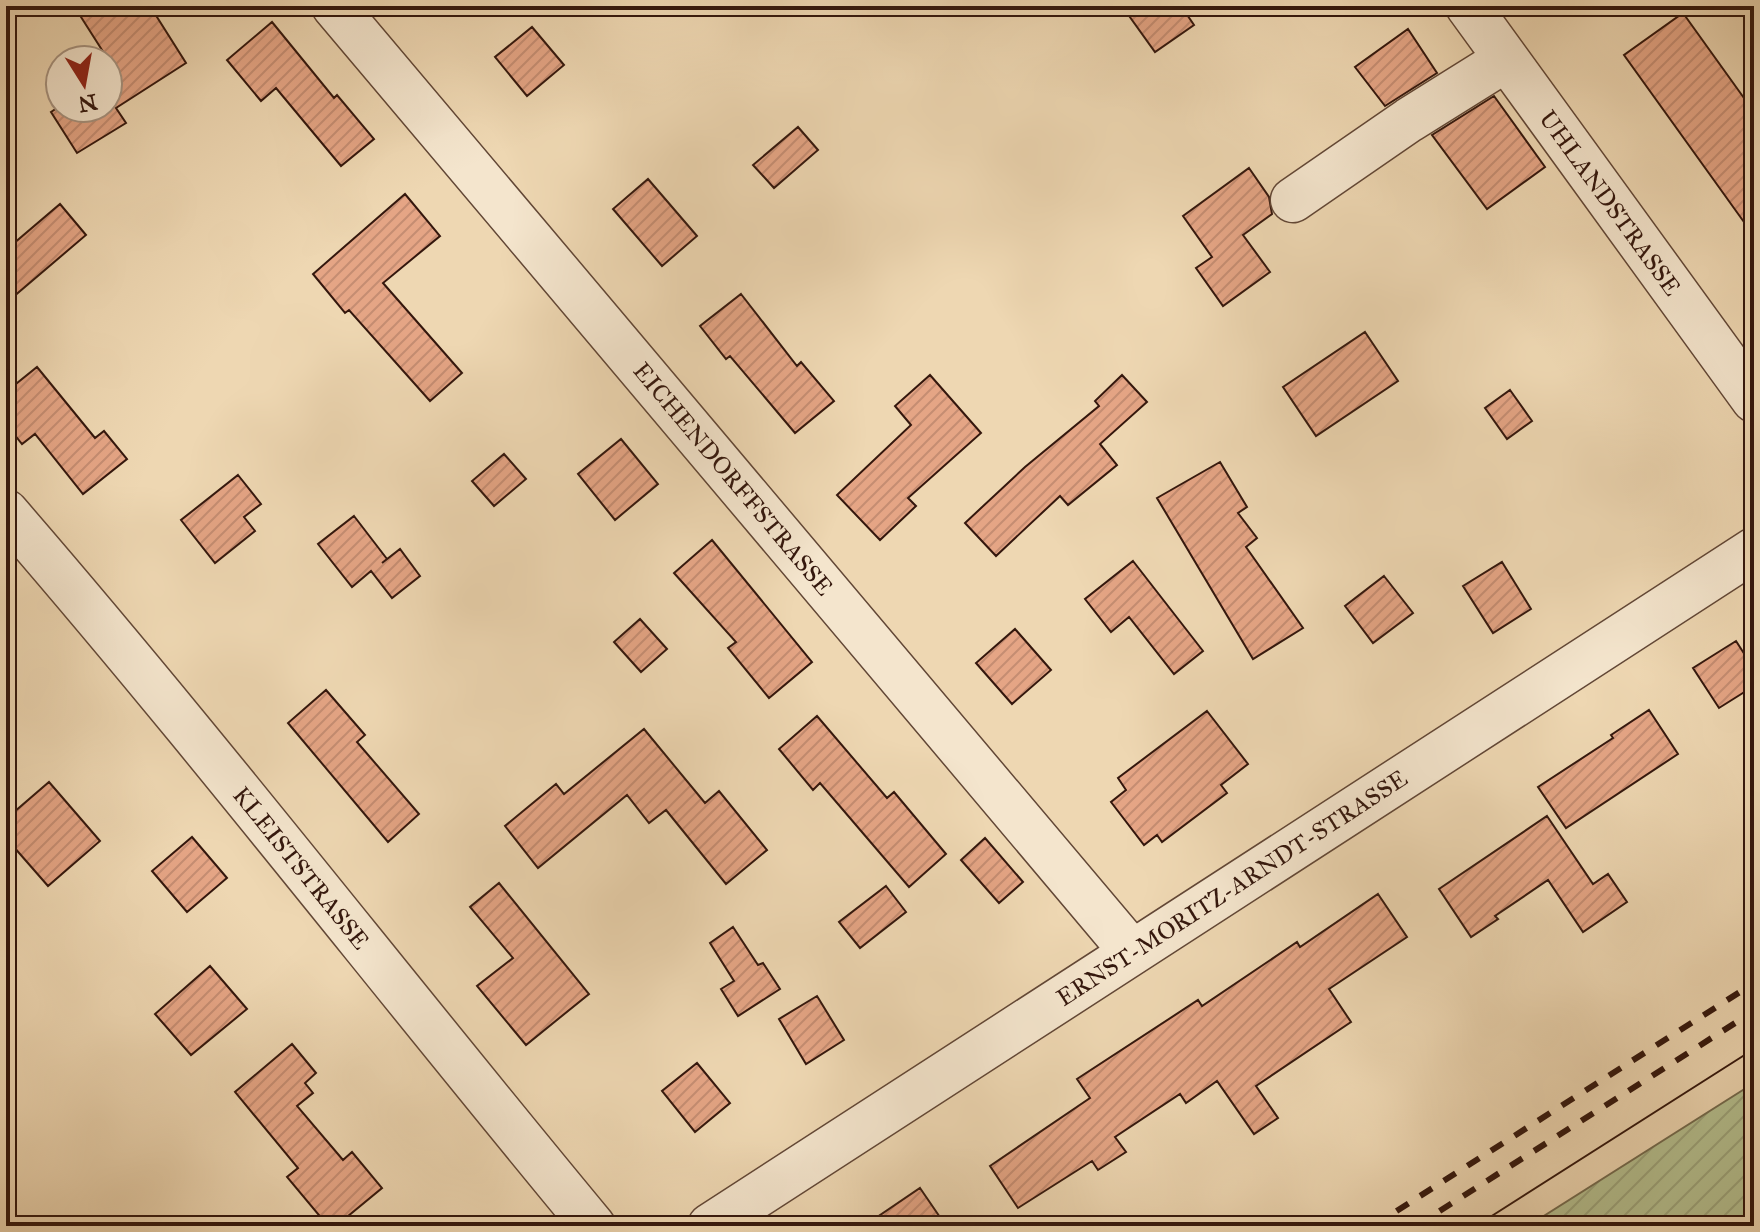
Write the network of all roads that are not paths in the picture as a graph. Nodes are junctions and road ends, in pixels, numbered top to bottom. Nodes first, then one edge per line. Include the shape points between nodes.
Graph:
1 (334, 6) edge
2 (1468, 6) edge
3 (1505, 60) junction
4 (1293, 200) dead end
5 (1754, 400) edge
6 (6, 512) edge
7 (1754, 550) edge
8 (1132, 952) junction
9 (593, 1226) edge
10 (710, 1226) edge

1 - 8 street, EICHENDORFFSTRASSE
2 - 3 street, UHLANDSTRASSE
3 - 4 street
3 - 5 street, UHLANDSTRASSE
6 - 9 street, KLEISTSTRASSE via 116,639
7 - 8 street, ERNST-MORITZ-ARNDT-STRASSE
8 - 10 street, ERNST-MORITZ-ARNDT-STRASSE

